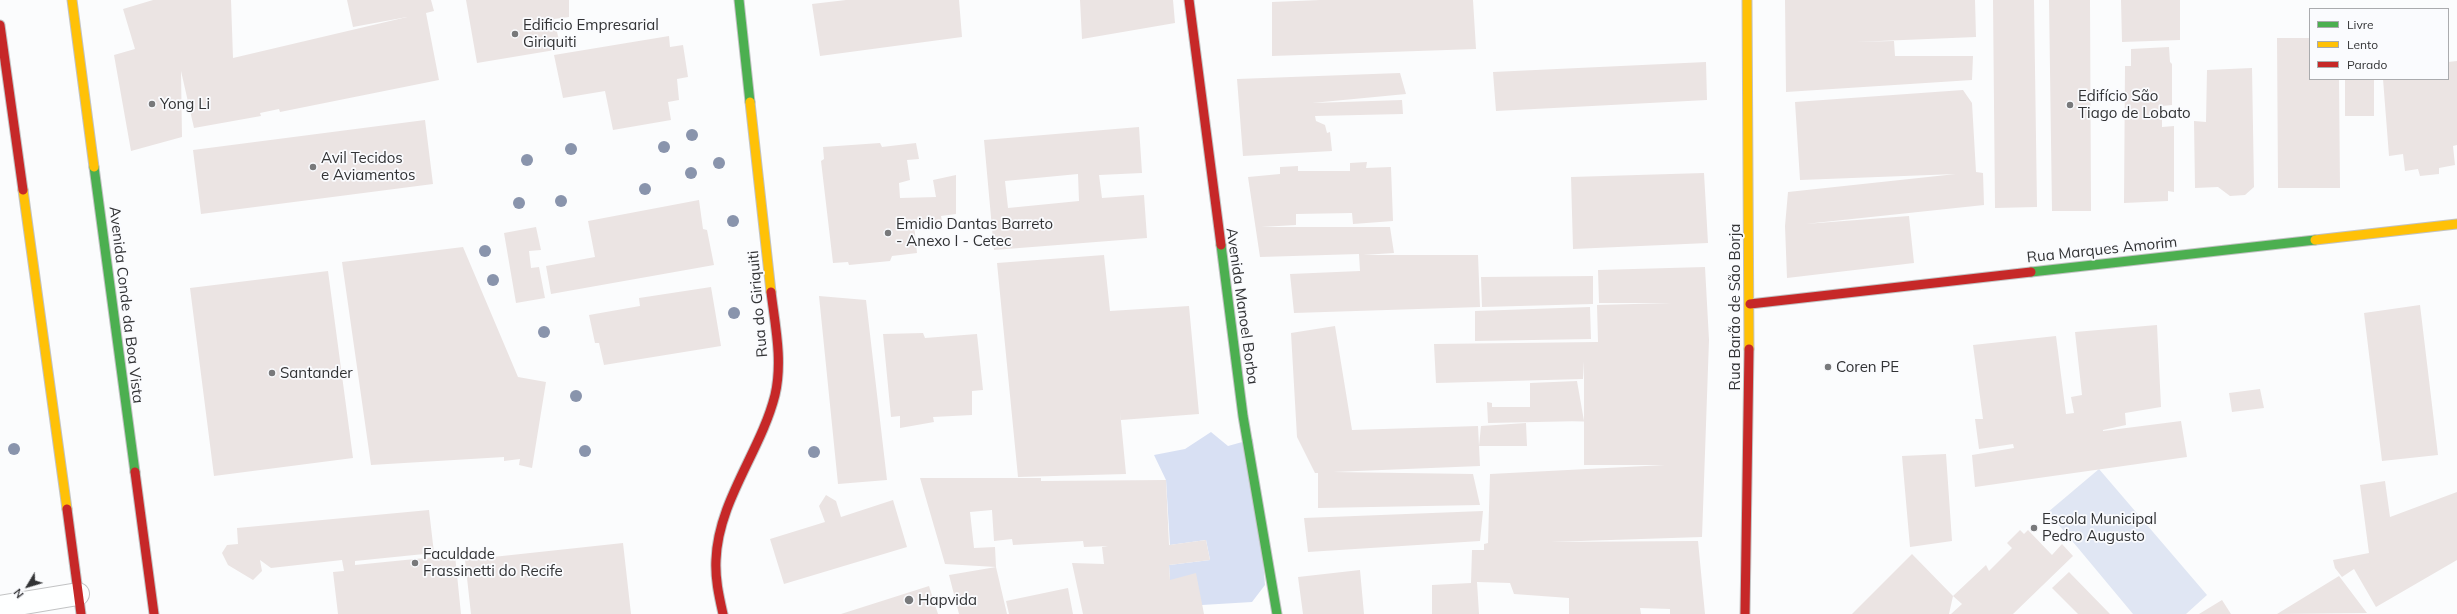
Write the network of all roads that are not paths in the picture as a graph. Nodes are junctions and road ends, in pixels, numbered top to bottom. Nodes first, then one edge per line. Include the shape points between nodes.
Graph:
1 (72, 0) edge
2 (739, 0) edge
3 (1189, 0) edge
4 (1747, 0) edge
5 (0, 25) edge
6 (2457, 224) edge
7 (1750, 304) junction
8 (80, 604) edge
9 (0, 607) edge
10 (154, 614) edge
11 (723, 614) edge
12 (1277, 614) edge
13 (1744, 614) edge

1 - 10 street, Avenida Conde da Boa Vista
2 - 11 street, Rua do Giriquiti via 778,352 776,389 762,431 717,537 716,595
3 - 12 street, Avenida Manoel Borba via 1243,416
4 - 7 street, Rua Barão de São Borja
5 - 8 street
6 - 7 street, Rua Marques Amorim
7 - 13 street, Rua Barão de São Borja
8 - 9 lane

